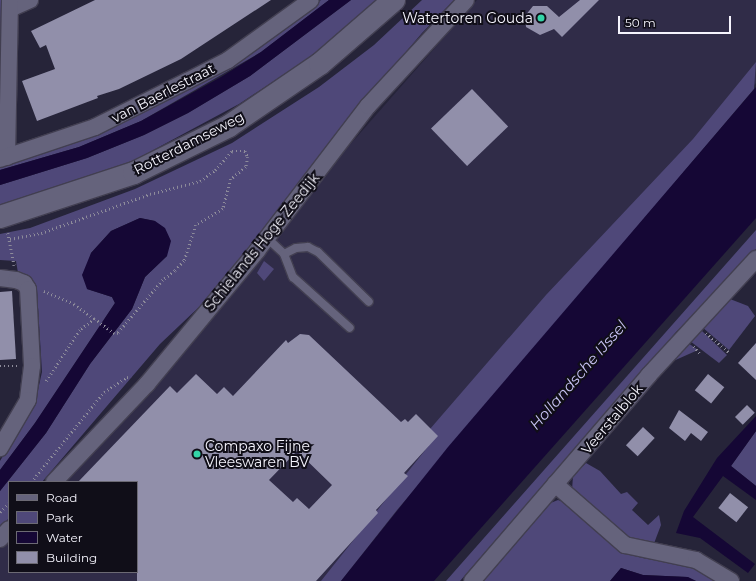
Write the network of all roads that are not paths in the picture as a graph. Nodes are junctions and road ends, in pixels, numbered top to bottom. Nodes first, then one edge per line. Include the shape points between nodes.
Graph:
1 (30, 0) edge
2 (311, 0) edge
3 (394, 0) edge
4 (466, 0) edge
5 (10, 4) edge
6 (4, 158) edge
7 (4, 222) edge
8 (267, 238) junction
9 (284, 254) junction
10 (756, 259) edge
11 (0, 278) edge
12 (369, 302) dead end
13 (350, 328) dead end
14 (0, 448) edge
15 (55, 481) edge
16 (555, 484) junction
17 (8, 530) edge
18 (0, 539) edge
19 (472, 581) edge
20 (731, 581) edge

1 - 5 street
2 - 6 street, van Baerlestraat via 228,60 95,127
3 - 7 main road, Rotterdamseweg via 320,64 229,126 134,172
4 - 8 street, Schielands Hoge Zeedijk via 368,106
5 - 6 street
8 - 9 lane
8 - 15 street, Schielands Hoge Zeedijk via 147,384
9 - 12 lane via 296,248 308,247 318,252
9 - 13 lane via 293,277
10 - 16 street, Veerstalblok via 649,375
11 - 14 street via 22,284 31,384 28,400
16 - 19 street, Veerstalblok
16 - 20 street via 625,545 696,560
17 - 18 street

